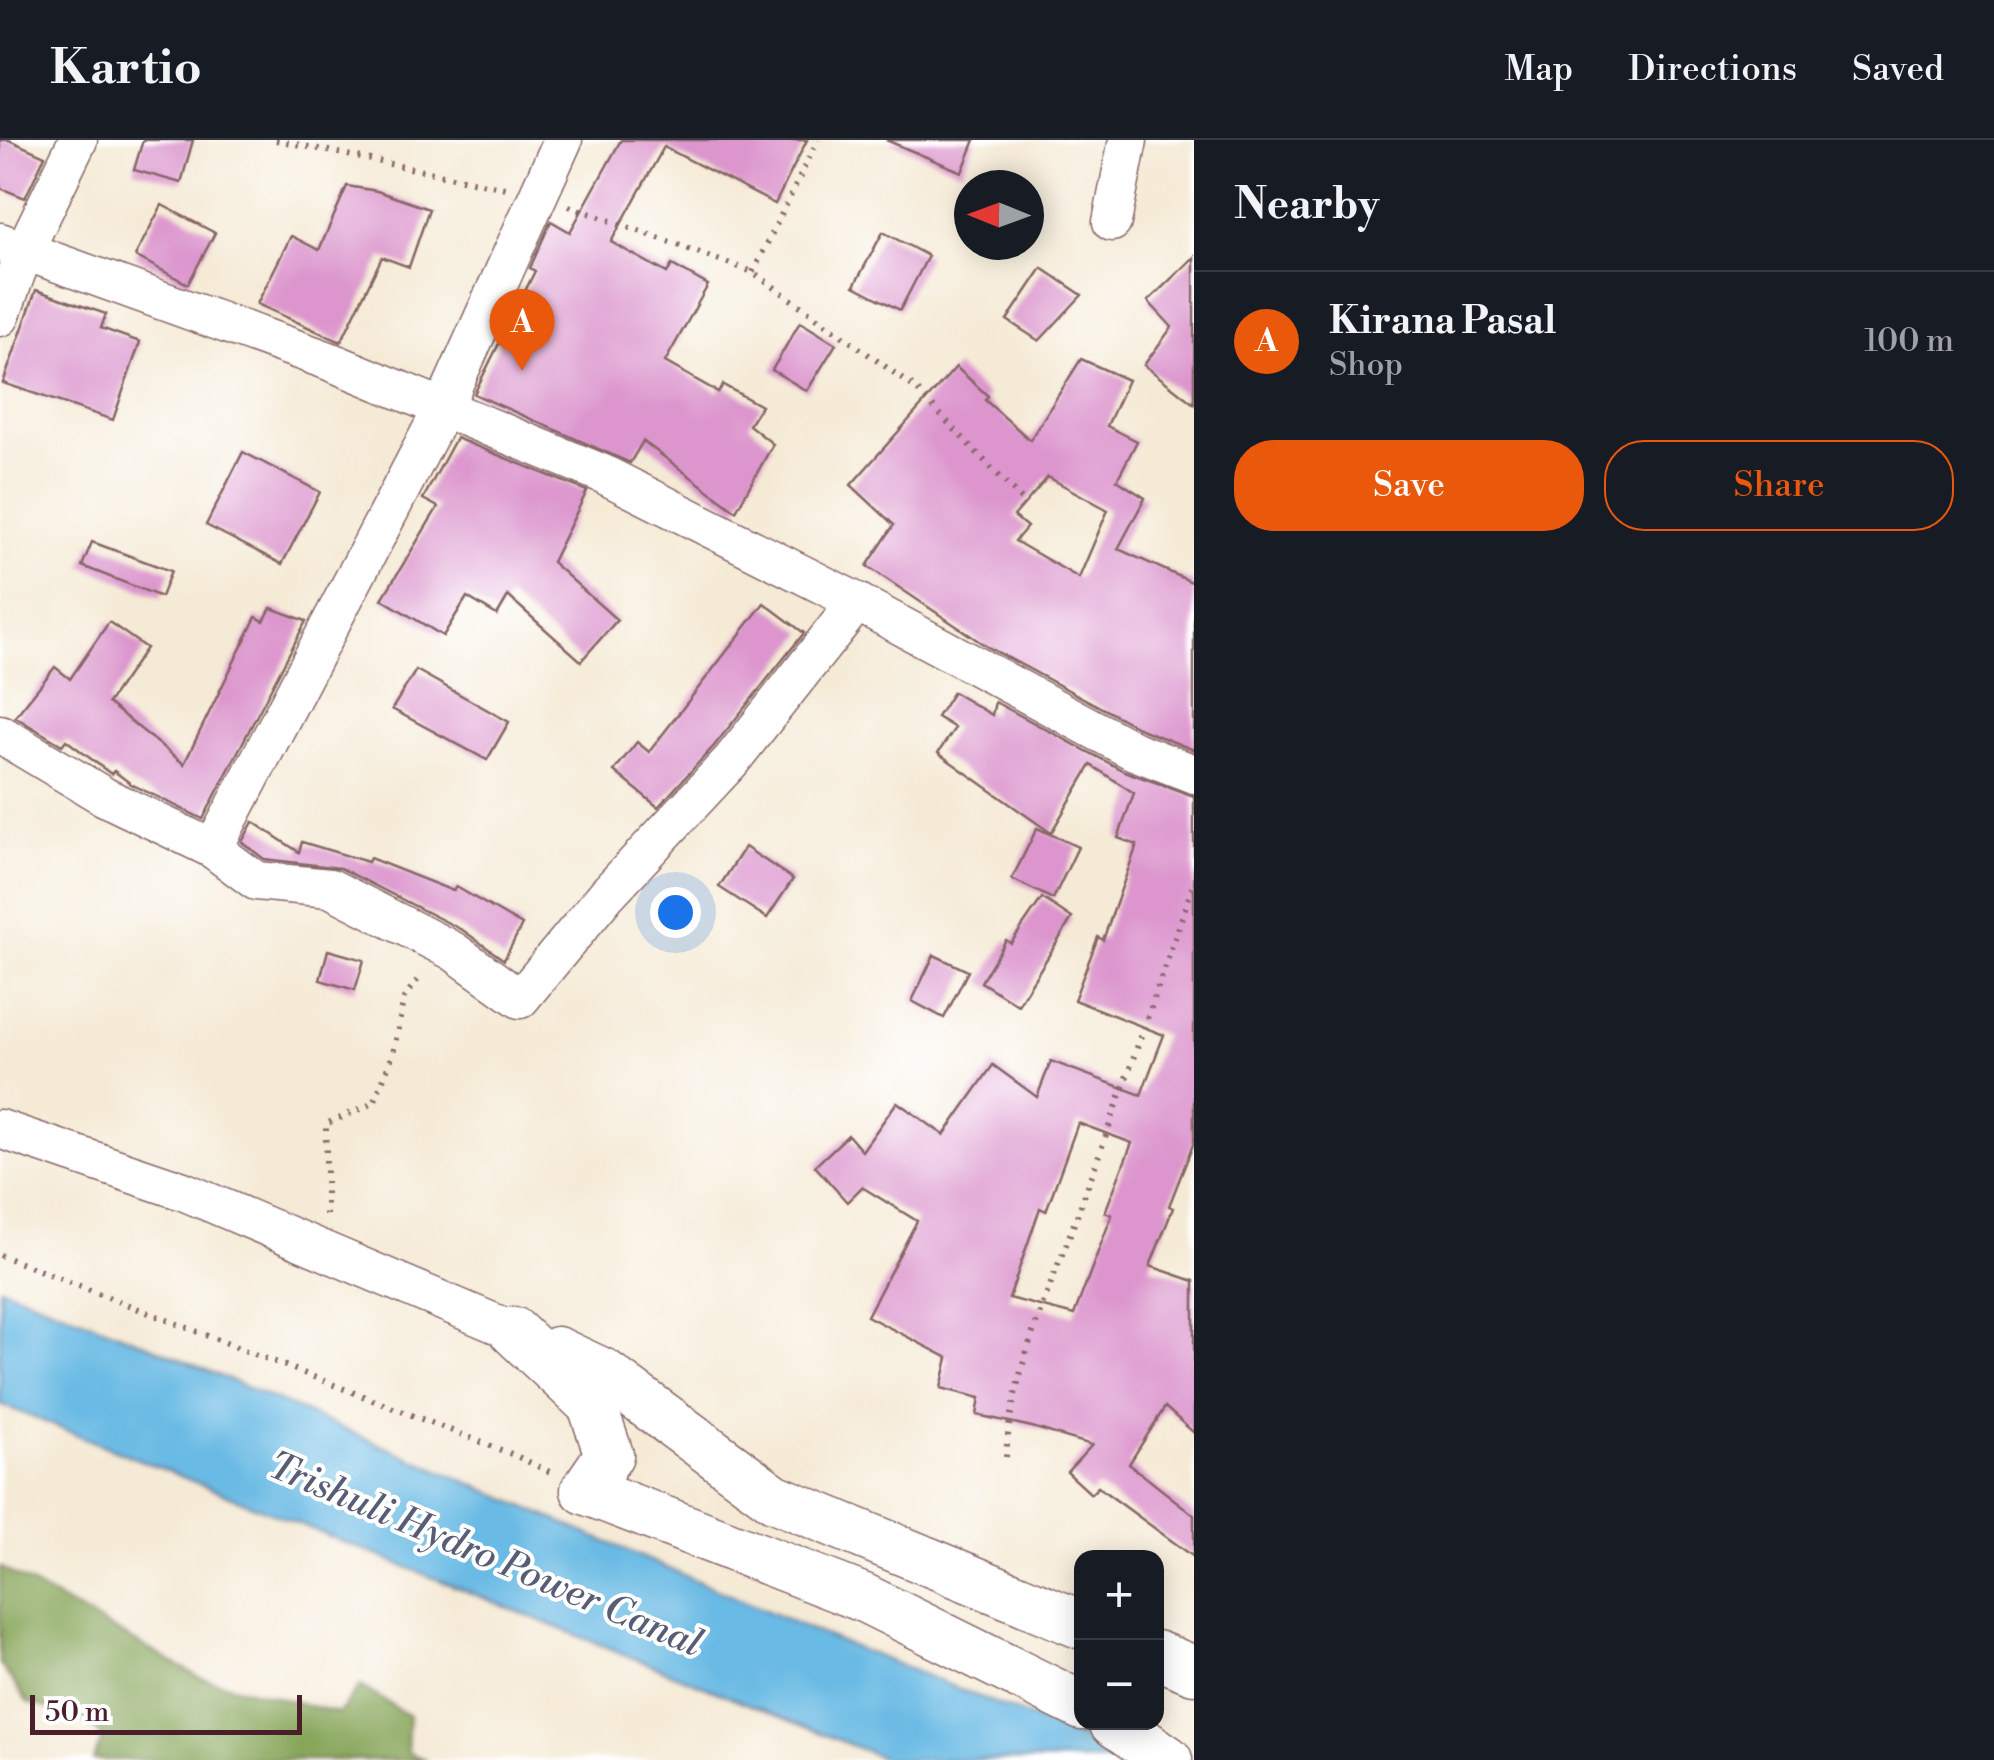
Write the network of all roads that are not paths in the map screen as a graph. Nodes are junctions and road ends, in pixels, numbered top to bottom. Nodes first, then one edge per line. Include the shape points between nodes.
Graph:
1 (78, 140) edge
2 (564, 140) edge
3 (1128, 140) edge
4 (1112, 222) dead end
5 (12, 245) edge
6 (0, 316) edge
7 (443, 408) junction
8 (857, 602) junction
9 (0, 734) edge
10 (1194, 774) edge
11 (214, 849) junction
12 (0, 1129) edge
13 (513, 1330) junction
14 (1074, 1622) edge
15 (1164, 1658) edge
16 (1194, 1670) edge
17 (1074, 1702) edge
18 (1125, 1730) edge
19 (1168, 1760) edge

1 - 5 street
2 - 7 street
3 - 4 street
5 - 6 street
5 - 7 street
7 - 8 street via 601,473
7 - 11 street
8 - 10 street via 1134,751
8 - 11 street via 731,762 520,999 453,951 330,888 256,881
9 - 11 street via 104,797
12 - 13 street via 183,1191
13 - 14 street via 604,1372 774,1498
13 - 17 street via 592,1405 610,1454 585,1490 864,1598
15 - 16 street
18 - 19 street

